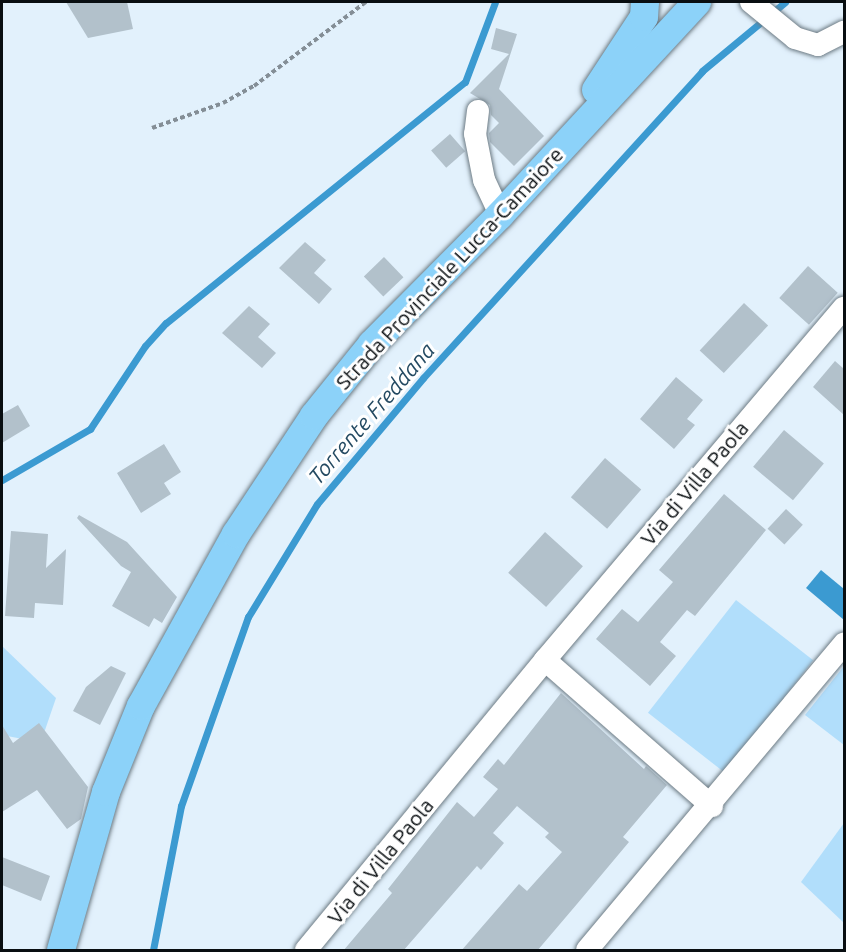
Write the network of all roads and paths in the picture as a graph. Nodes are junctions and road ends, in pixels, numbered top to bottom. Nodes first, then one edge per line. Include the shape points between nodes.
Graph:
1 (366, 2) edge
2 (645, 2) edge
3 (697, 2) edge
4 (751, 2) edge
5 (844, 32) edge
6 (478, 111) dead end
7 (152, 128) dead end
8 (551, 159) junction
9 (500, 215) junction
10 (844, 308) edge
11 (844, 644) edge
12 (545, 660) junction
13 (712, 806) junction
14 (61, 951) edge
15 (306, 951) edge
16 (587, 951) edge

1 - 7 path via 254,86 222,103
2 - 8 main road via 644,17
3 - 8 main road, Strada Provinciale Lucca-Camaiore
4 - 5 street via 795,38 818,45
6 - 9 street via 475,134 484,180
8 - 9 main road, Strada Provinciale Lucca-Camaiore
9 - 14 main road, Strada Provinciale Lucca-Camaiore via 364,353 314,416 237,534 141,705 121,750
10 - 12 street, Via di Villa Paola
11 - 13 street
12 - 13 street
12 - 15 street, Via di Villa Paola
13 - 16 street

